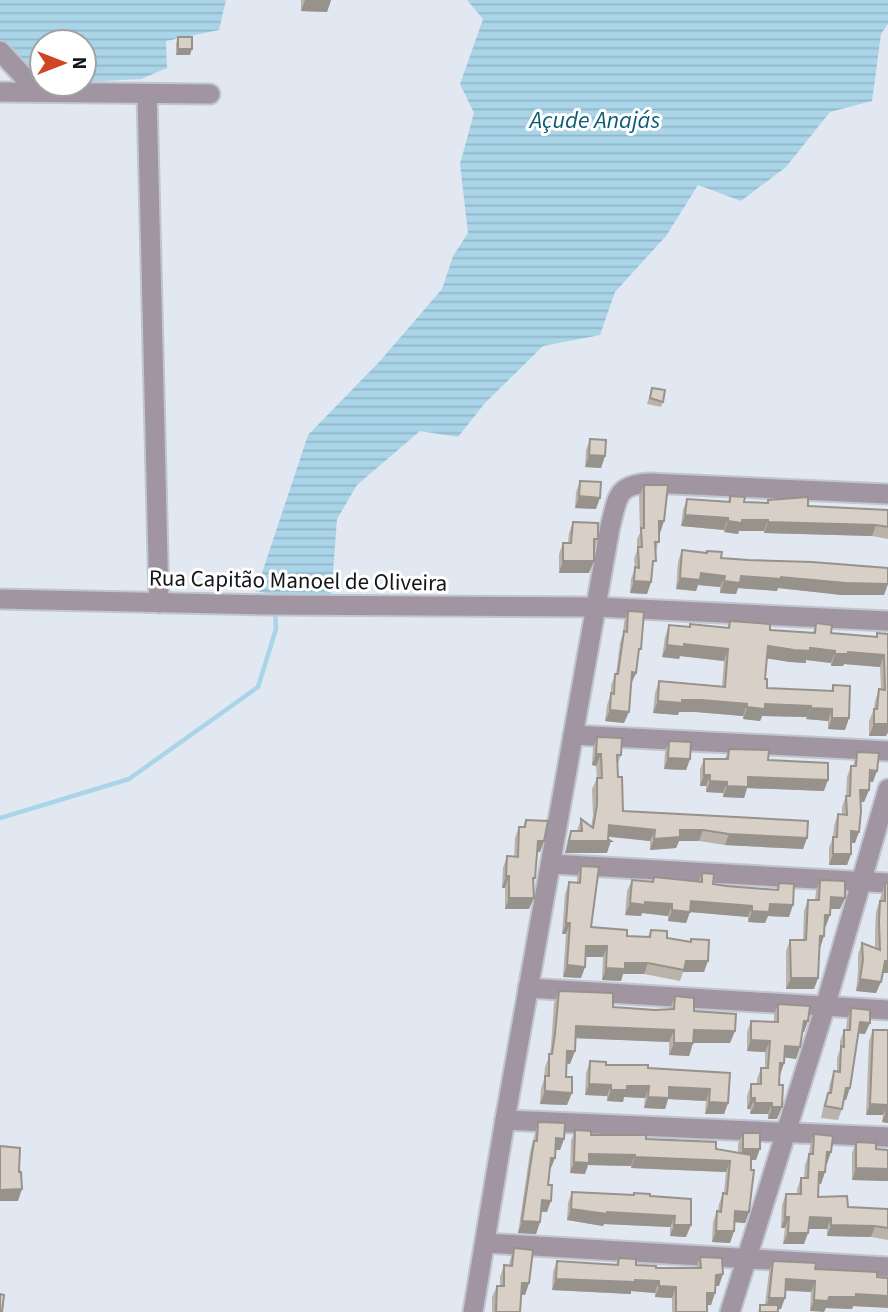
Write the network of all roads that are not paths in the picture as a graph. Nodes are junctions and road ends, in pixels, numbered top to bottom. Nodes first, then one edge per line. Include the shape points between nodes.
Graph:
1 (0, 51) edge
2 (28, 81) edge
3 (0, 92) edge
4 (28, 92) edge
5 (98, 93) edge
6 (146, 94) junction
7 (210, 94) dead end
8 (888, 494) edge
9 (0, 599) edge
10 (159, 603) junction
11 (596, 607) junction
12 (888, 621) edge
13 (573, 735) junction
14 (888, 751) edge
15 (888, 789) edge
16 (551, 864) junction
17 (860, 882) junction
18 (888, 883) edge
19 (528, 988) junction
20 (825, 1007) junction
21 (888, 1010) edge
22 (505, 1120) junction
23 (787, 1131) junction
24 (888, 1136) edge
25 (485, 1243) junction
26 (747, 1258) junction
27 (888, 1267) edge
28 (473, 1312) edge
29 (730, 1312) edge

1 - 2 street
3 - 4 street
5 - 6 street
6 - 7 street
6 - 10 street
8 - 11 street via 631,484 615,507
9 - 10 street, Rua Capitão Manoel de Oliveira
10 - 11 street, Rua Capitão Manoel de Oliveira
11 - 12 street, Rua Capitão Manoel de Oliveira
11 - 13 street
13 - 14 street
13 - 16 street
15 - 17 street
16 - 17 street
16 - 19 street
17 - 18 street
17 - 20 street
19 - 20 street
19 - 22 street
20 - 21 street
20 - 23 street
22 - 23 street
22 - 25 street
23 - 24 street
23 - 26 street
25 - 26 street
25 - 28 street
26 - 27 street
26 - 29 street

